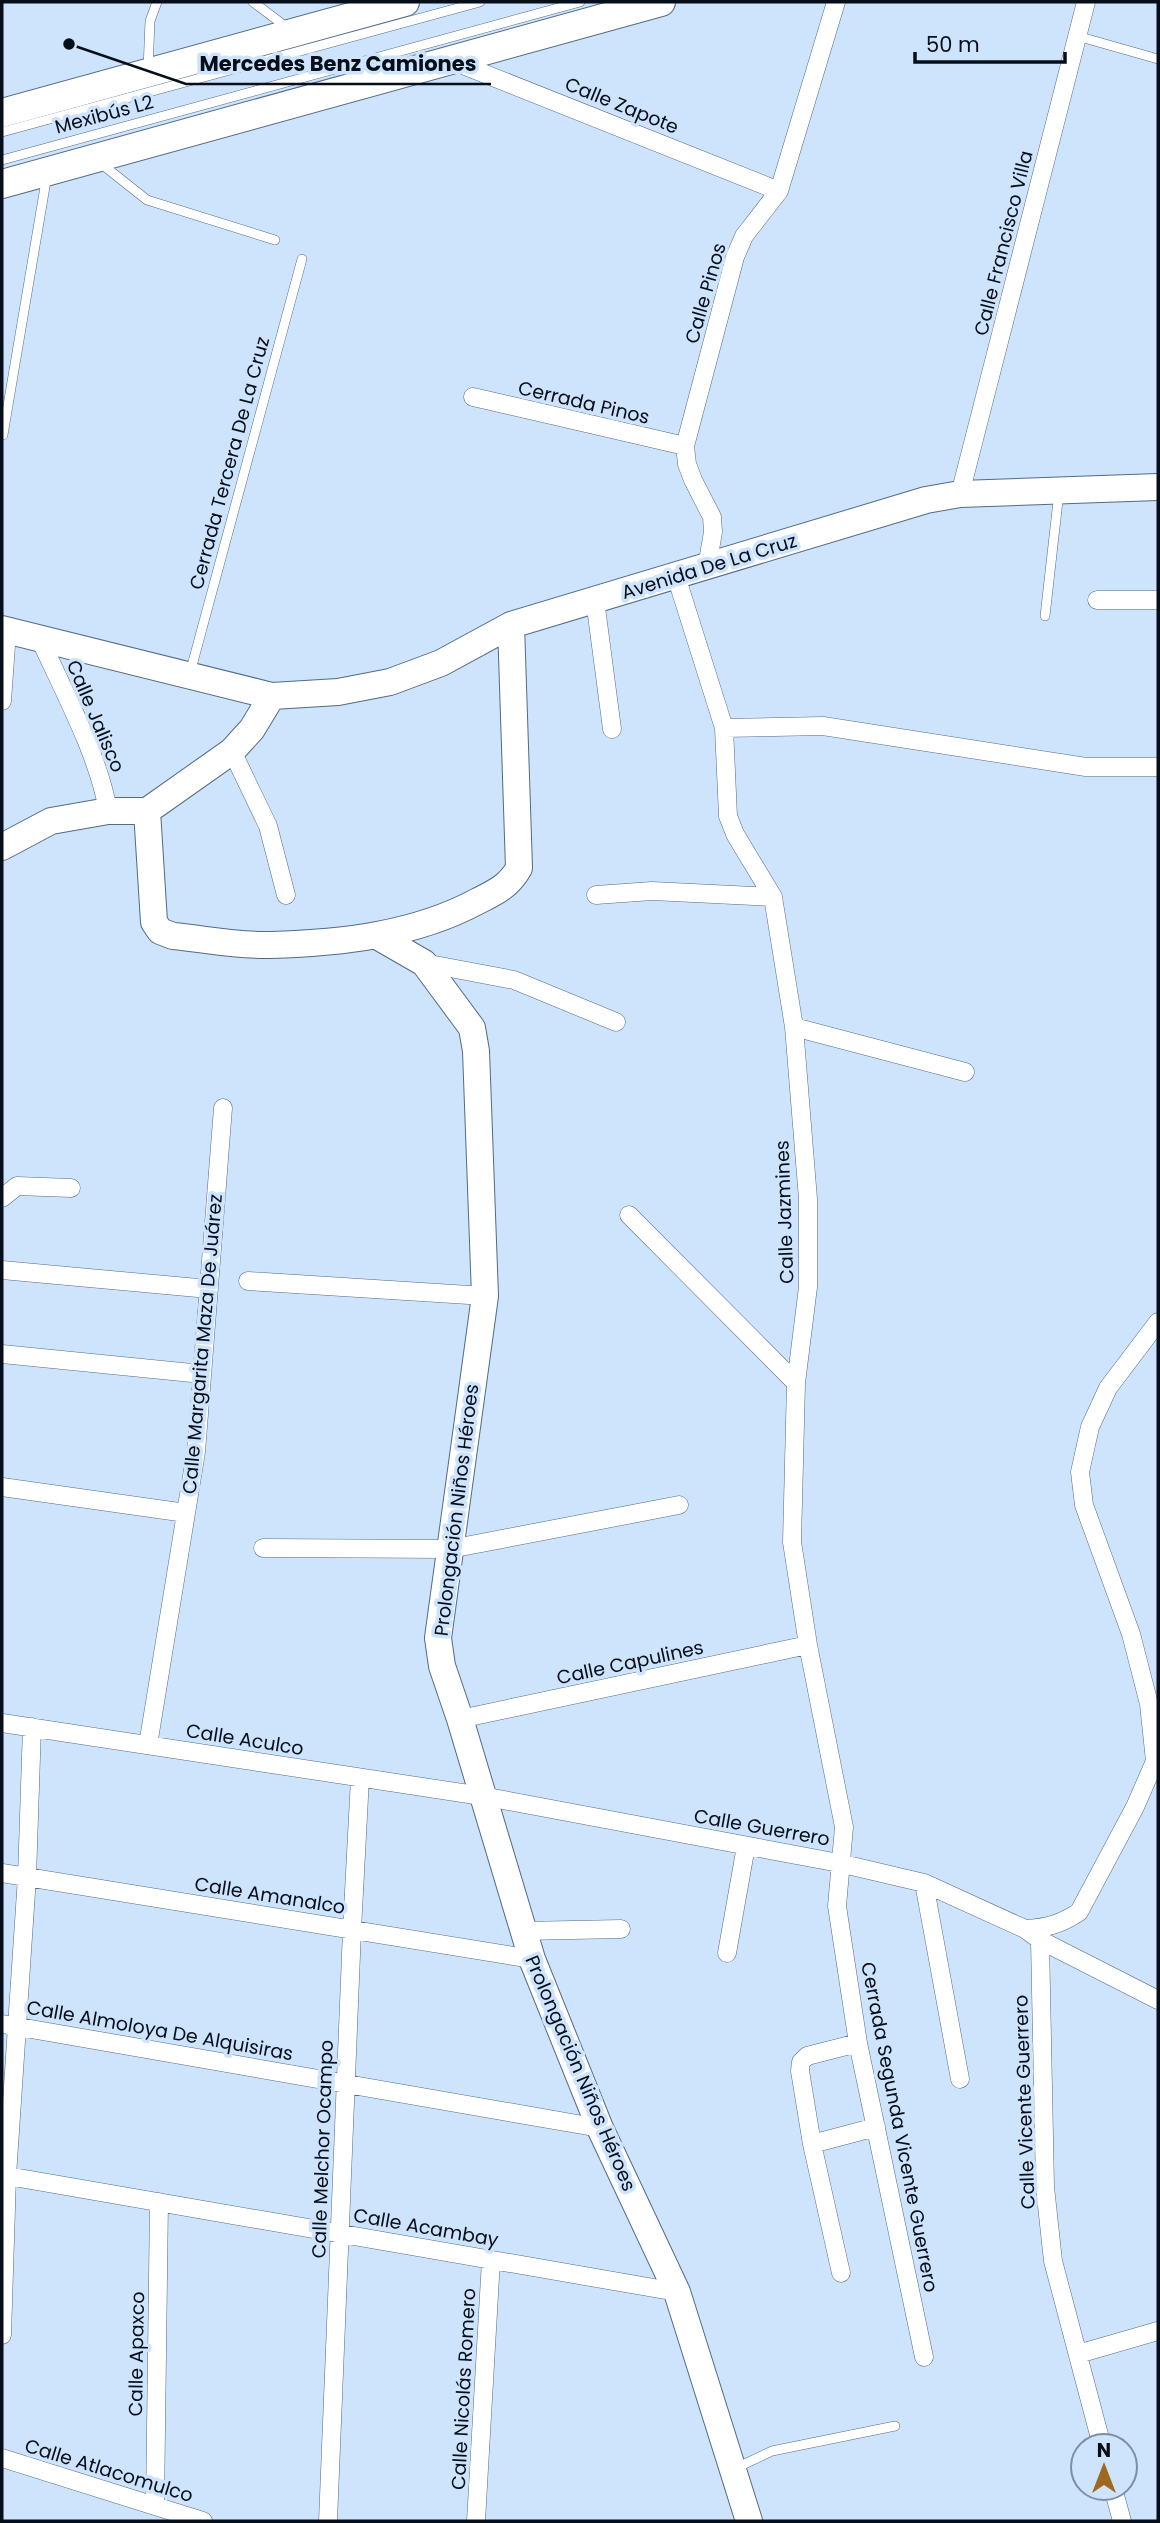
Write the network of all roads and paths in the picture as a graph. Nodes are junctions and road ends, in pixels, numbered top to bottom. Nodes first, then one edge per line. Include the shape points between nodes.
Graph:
1 (156, 2) edge
2 (253, 2) edge
3 (405, 2) edge
4 (480, 2) edge
5 (580, 2) edge
6 (661, 2) edge
7 (836, 2) edge
8 (1086, 2) edge
9 (293, 33) junction
10 (1077, 36) junction
11 (449, 59) junction
12 (1158, 59) edge
13 (148, 73) junction
14 (2, 113) edge
15 (2, 132) edge
16 (95, 159) junction
17 (2, 160) edge
18 (48, 172) junction
19 (2, 184) edge
20 (779, 191) junction
21 (275, 240) dead end
22 (302, 259) dead end
23 (473, 397) dead end
24 (3, 435) edge
25 (685, 446) junction
26 (1158, 487) edge
27 (1059, 490) junction
28 (960, 495) junction
29 (708, 567) junction
30 (676, 576) junction
31 (595, 600) junction
32 (1097, 600) dead end
33 (1158, 600) edge
34 (1045, 615) dead end
35 (511, 625) junction
36 (4, 630) edge
37 (40, 639) junction
38 (189, 676) junction
39 (272, 696) junction
40 (2, 701) edge
41 (724, 728) junction
42 (612, 729) dead end
43 (232, 751) junction
44 (1158, 766) edge
45 (108, 811) junction
46 (147, 811) junction
47 (2, 847) edge
48 (286, 895) dead end
49 (596, 895) dead end
50 (773, 897) junction
51 (377, 936) junction
52 (424, 963) junction
53 (616, 1022) dead end
54 (794, 1027) junction
55 (965, 1072) dead end
56 (223, 1108) dead end
57 (71, 1188) dead end
58 (2, 1198) edge
59 (629, 1215) dead end
60 (2, 1270) edge
61 (248, 1280) dead end
62 (209, 1289) junction
63 (485, 1296) junction
64 (1158, 1322) edge
65 (2, 1354) edge
66 (202, 1374) junction
67 (796, 1383) junction
68 (2, 1487) edge
69 (679, 1505) dead end
70 (186, 1513) junction
71 (263, 1548) dead end
72 (450, 1549) junction
73 (808, 1645) junction
74 (460, 1719) junction
75 (2, 1723) edge
76 (32, 1727) junction
77 (148, 1745) junction
78 (1157, 1762) edge
79 (360, 1778) junction
80 (482, 1796) junction
81 (746, 1846) junction
82 (839, 1863) junction
83 (2, 1873) edge
84 (27, 1877) junction
85 (924, 1883) junction
86 (1025, 1928) junction
87 (621, 1929) dead end
88 (352, 1930) junction
89 (523, 1931) junction
90 (1040, 1940) junction
91 (727, 1953) dead end
92 (532, 1959) junction
93 (1158, 2000) edge
94 (9, 2025) edge
95 (858, 2043) junction
96 (960, 2079) dead end
97 (346, 2083) junction
98 (876, 2127) junction
99 (600, 2128) junction
100 (812, 2144) junction
101 (4, 2175) edge
102 (159, 2202) junction
103 (340, 2234) junction
104 (491, 2260) junction
105 (841, 2273) dead end
106 (677, 2292) junction
107 (1158, 2332) edge
108 (2, 2335) edge
109 (1078, 2354) junction
110 (924, 2357) dead end
111 (895, 2426) dead end
112 (1098, 2432) edge
113 (2, 2458) edge
114 (733, 2470) junction
115 (1117, 2502) edge
116 (155, 2506) junction
117 (203, 2521) edge
118 (328, 2521) edge
119 (476, 2521) edge
120 (749, 2521) edge
121 (1122, 2521) edge

1 - 13 lane via 150,21
2 - 9 lane
3 - 9 main road
4 - 15 lane, Mexibús L2
5 - 17 lane, Mexibús L2
6 - 11 main road
7 - 20 street, Calle Pinos
8 - 10 street, Calle Francisco Villa
9 - 13 main road
10 - 12 lane
10 - 28 street, Calle Francisco Villa
11 - 16 main road
11 - 20 street, Calle Zapote
13 - 14 main road
16 - 18 main road
16 - 21 lane via 147,200
18 - 19 main road
18 - 24 lane
20 - 25 street, Calle Pinos via 744,236 735,257
22 - 38 lane, Cerrada Tercera De La Cruz
23 - 25 street, Cerrada Pinos
25 - 29 street via 693,480 712,517
26 - 27 main road, Avenida De La Cruz
27 - 28 main road, Avenida De La Cruz
27 - 34 lane
28 - 29 main road, Avenida De La Cruz via 926,500
29 - 30 main road, Avenida De La Cruz
30 - 31 main road, Avenida De La Cruz
30 - 41 street, Calle Jazmines
31 - 35 main road, Avenida De La Cruz
31 - 42 street
32 - 33 street
35 - 39 main road, Avenida De La Cruz via 441,663 390,682 338,692
35 - 51 main road via 519,868 502,889 467,907 431,923
36 - 37 main road, Avenida De La Cruz
36 - 40 street
37 - 38 main road, Avenida De La Cruz
37 - 45 street, Calle Jalisco via 93,759
38 - 39 main road, Avenida De La Cruz
39 - 43 main road
41 - 44 street via 823,726 1086,767
41 - 50 street, Calle Jazmines via 728,816
43 - 46 main road
43 - 48 street via 268,826
45 - 46 main road
45 - 47 main road via 51,821
46 - 51 main road via 154,922 160,931 268,945
49 - 50 street via 652,891
50 - 54 street, Calle Jazmines
51 - 52 main road, Prolongación Niños Héroes
52 - 53 street via 514,980
52 - 63 main road, Prolongación Niños Héroes via 472,1028
54 - 55 street
54 - 67 street, Calle Jazmines via 808,1199 808,1287
56 - 62 street, Calle Margarita Maza De Juárez
57 - 58 street via 17,1186
59 - 67 street
60 - 62 street
61 - 63 street
62 - 66 street, Calle Margarita Maza De Juárez
63 - 72 main road, Prolongación Niños Héroes
64 - 78 street via 1108,1388 1090,1427 1080,1472 1084,1505 1131,1634 1149,1704
65 - 66 street
66 - 70 street, Calle Margarita Maza De Juárez
67 - 73 street, Calle Jazmines via 793,1542
68 - 70 street
69 - 72 street
70 - 77 street, Calle Margarita Maza De Juárez
71 - 72 street
72 - 74 main road, Prolongación Niños Héroes via 438,1638
73 - 74 street, Calle Capulines
73 - 82 street, Calle Jazmines via 844,1827
74 - 80 main road, Prolongación Niños Héroes
75 - 76 street, Calle Aculco
76 - 77 street, Calle Aculco
76 - 84 street
77 - 79 street, Calle Aculco
78 - 86 street via 1079,1912 1064,1922
79 - 80 street, Calle Aculco
79 - 88 street, Calle Melchor Ocampo
80 - 81 street, Calle Guerrero
80 - 89 main road, Prolongación Niños Héroes
81 - 82 street, Calle Guerrero
81 - 91 street
82 - 85 street, Calle Guerrero
82 - 95 street, Cerrada Segunda Vicente Guerrero via 837,1906
83 - 84 street, Calle Amanalco
84 - 88 street, Calle Amanalco
84 - 94 street
85 - 86 street, Calle Guerrero
85 - 96 street
86 - 90 street, Calle Guerrero
87 - 89 street
88 - 92 street, Calle Amanalco
88 - 97 street, Calle Melchor Ocampo
89 - 92 main road, Prolongación Niños Héroes
90 - 93 street, Calle Guerrero
90 - 109 street, Calle Vicente Guerrero via 1045,2187 1053,2261
92 - 99 main road, Prolongación Niños Héroes
94 - 97 street, Calle Almoloya De Alquisiras
94 - 101 street
95 - 98 street, Cerrada Segunda Vicente Guerrero
95 - 100 street via 807,2056 801,2062
97 - 99 street, Calle Almoloya De Alquisiras
97 - 103 street, Calle Melchor Ocampo
98 - 100 street
98 - 110 street, Cerrada Segunda Vicente Guerrero
99 - 106 main road, Prolongación Niños Héroes
100 - 105 street
101 - 102 street, Calle Acambay
101 - 108 street
102 - 103 street, Calle Acambay
102 - 116 street, Calle Apaxco
103 - 104 street, Calle Acambay
103 - 118 street, Calle Melchor Ocampo
104 - 106 street, Calle Acambay
104 - 119 street, Calle Nicolás Romero
106 - 114 main road, Prolongación Niños Héroes
107 - 109 street
109 - 112 street, Calle Vicente Guerrero
111 - 114 lane via 772,2451
113 - 116 street, Calle Atlacomulco
114 - 120 main road, Prolongación Niños Héroes
115 - 121 street
116 - 117 street, Calle Atlacomulco

